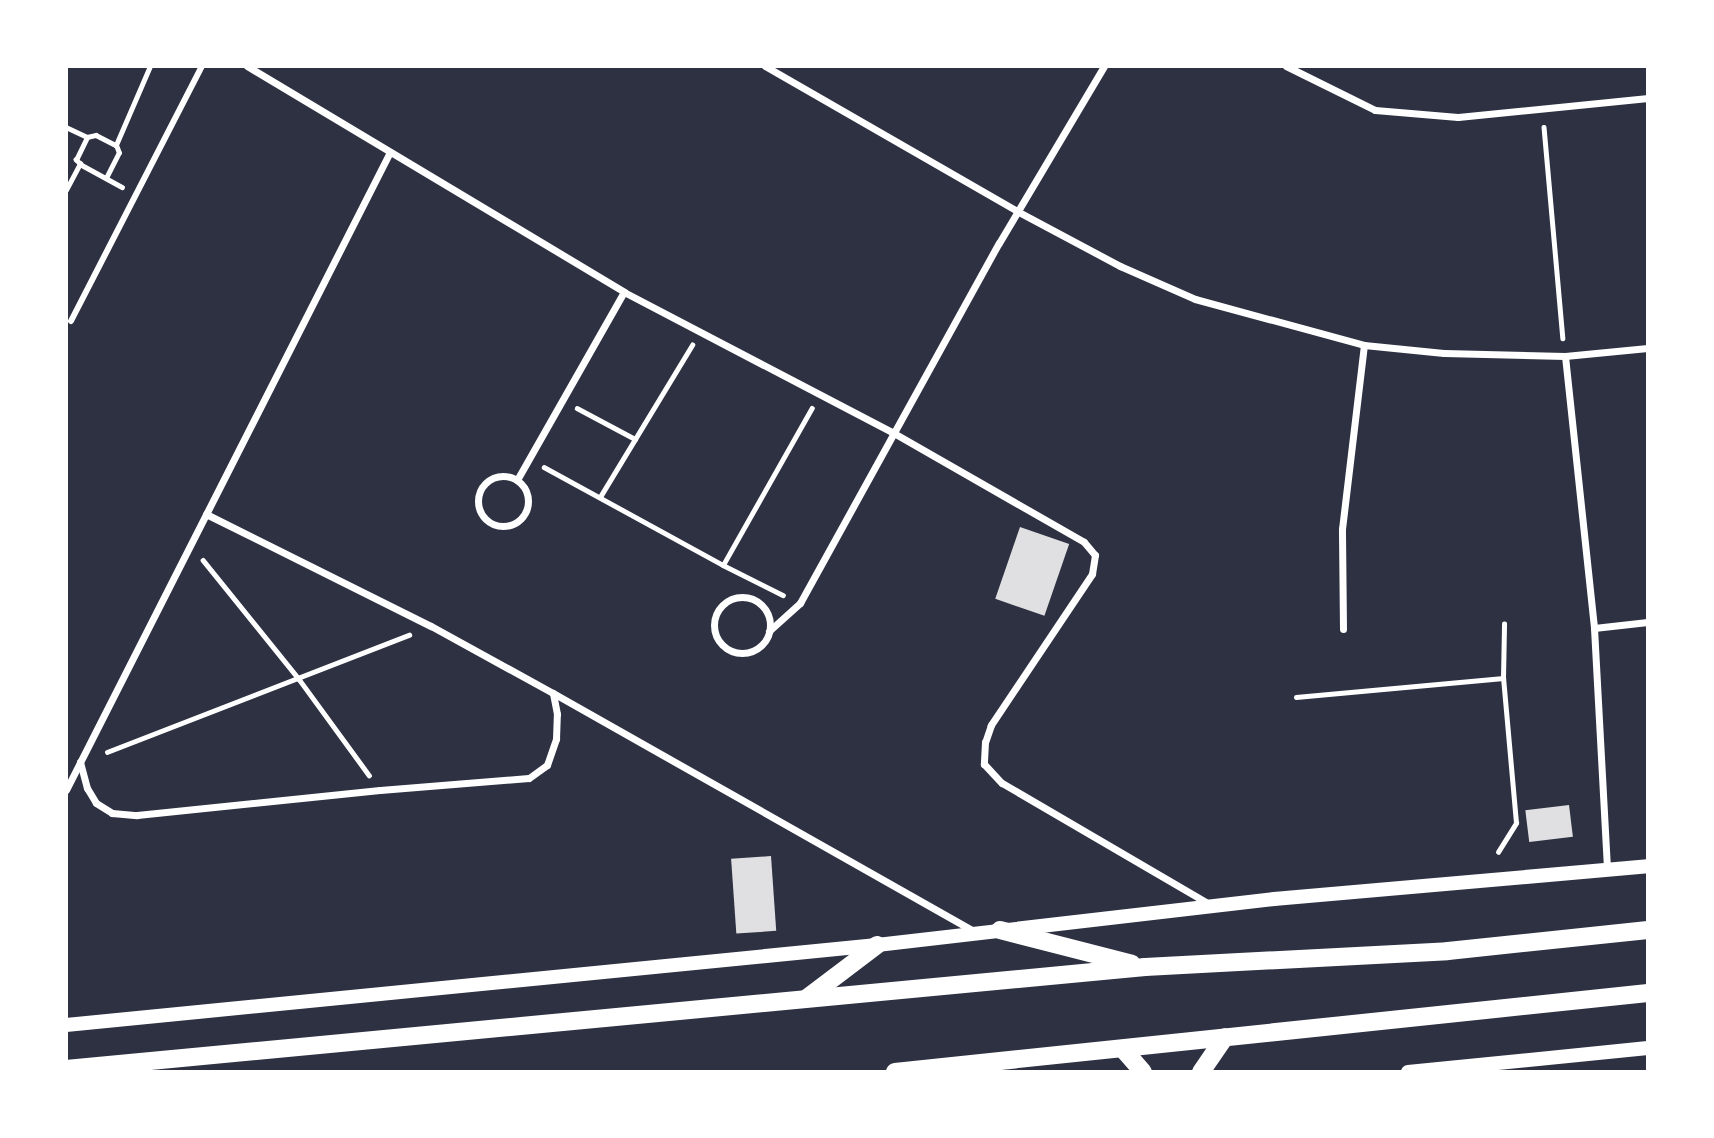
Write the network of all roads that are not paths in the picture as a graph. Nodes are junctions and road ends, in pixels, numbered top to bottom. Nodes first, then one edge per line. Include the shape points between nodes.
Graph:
1 (202, 66) edge
2 (247, 66) edge
3 (765, 66) edge
4 (1104, 66) edge
5 (1286, 66) edge
6 (1647, 98) edge
7 (389, 154) junction
8 (1017, 211) junction
9 (624, 292) junction
10 (71, 321) dead end
11 (1364, 345) junction
12 (1647, 348) edge
13 (1565, 356) junction
14 (892, 432) junction
15 (517, 480) junction
16 (206, 514) junction
17 (1647, 622) edge
18 (1594, 628) junction
19 (1343, 629) dead end
20 (769, 631) junction
21 (553, 693) junction
22 (80, 762) junction
23 (66, 790) edge
24 (1647, 866) edge
25 (1607, 869) junction
26 (1211, 905) junction
27 (1000, 930) junction
28 (1647, 930) edge
29 (977, 932) junction
30 (877, 945) junction
31 (1145, 967) junction
32 (1647, 993) edge
33 (806, 999) junction
34 (66, 1025) edge
35 (1225, 1037) junction
36 (1647, 1048) edge
37 (1123, 1049) junction
38 (66, 1069) edge
39 (895, 1072) edge
40 (1143, 1072) edge
41 (1201, 1072) edge
42 (1408, 1072) edge

1 - 10 street
2 - 7 street
3 - 8 street
4 - 8 street
5 - 6 street via 1375,110 1458,117
7 - 9 street
7 - 16 street
8 - 11 street via 1120,266 1195,299
8 - 14 street
9 - 14 street
9 - 15 street
11 - 13 street via 1444,353
11 - 19 street via 1342,529
12 - 13 street
13 - 18 street
14 - 20 street via 800,603
14 - 26 street via 1084,542 1095,555 1093,574 991,725 984,764 1002,783
15 - 15 street via 498,477 482,489 480,509 493,523 512,524 526,512 527,494
16 - 21 street
16 - 22 street
17 - 18 street
18 - 25 street
20 - 20 street via 766,610 748,597 727,601 714,618 718,639 735,652 756,649
21 - 22 street via 556,739 547,765 529,778 137,816 112,813 96,803
21 - 29 street
22 - 23 street
24 - 25 main road
25 - 26 main road
26 - 27 main road
27 - 29 main road
27 - 31 main road
28 - 31 main road via 1448,951
29 - 30 main road
30 - 33 main road
30 - 34 main road
31 - 33 main road
32 - 35 main road
33 - 38 main road
35 - 37 main road
35 - 41 main road
36 - 42 main road
37 - 39 main road
37 - 40 main road

